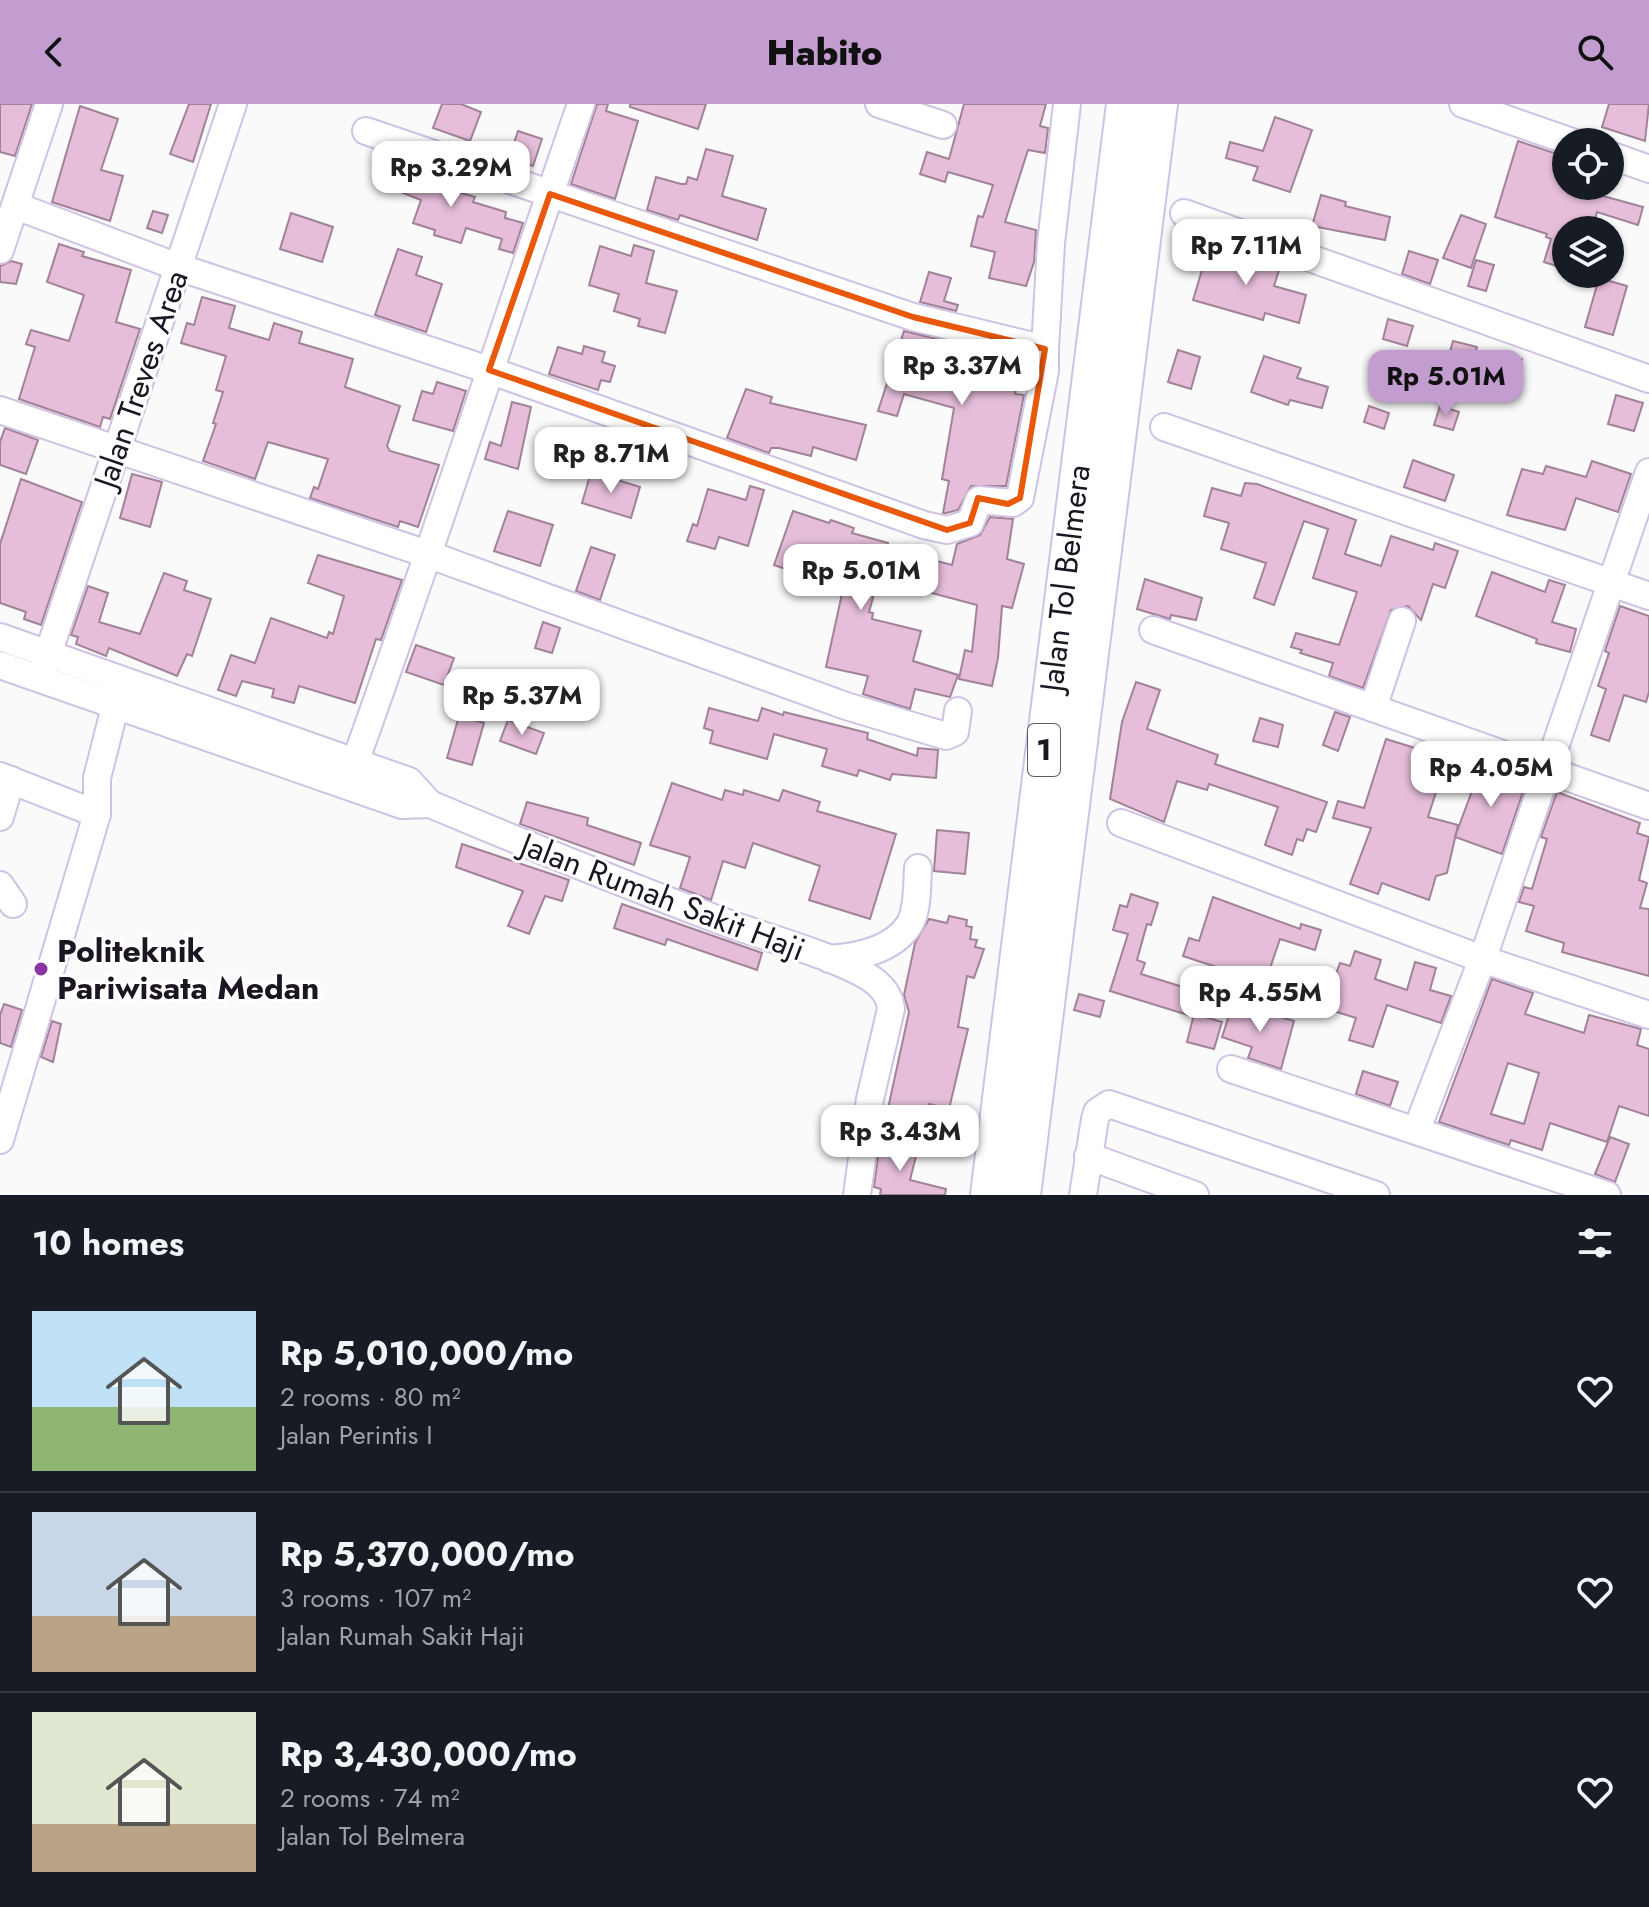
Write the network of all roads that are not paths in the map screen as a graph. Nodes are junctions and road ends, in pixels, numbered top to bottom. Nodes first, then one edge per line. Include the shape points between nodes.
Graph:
1 (49, 104) edge
2 (233, 104) edge
3 (581, 104) edge
4 (879, 104) edge
5 (1067, 104) edge
6 (1125, 104) edge
7 (1159, 104) edge
8 (1463, 104) edge
9 (943, 125) dead end
10 (366, 131) dead end
11 (1552, 135) edge
12 (1624, 160) edge
13 (1649, 169) edge
14 (550, 194) junction
15 (16, 206) junction
16 (1184, 213) dead end
17 (0, 250) edge
18 (178, 267) junction
19 (1045, 349) junction
20 (489, 370) junction
21 (1649, 379) edge
22 (0, 410) edge
23 (1164, 427) dead end
24 (117, 448) junction
25 (1649, 472) edge
26 (430, 555) junction
27 (1609, 582) junction
28 (1649, 596) edge
29 (1402, 621) dead end
30 (1153, 630) dead end
31 (0, 637) edge
32 (48, 654) junction
33 (0, 665) edge
34 (40, 679) junction
35 (119, 692) junction
36 (1373, 708) junction
37 (958, 711) dead end
38 (355, 762) junction
39 (1547, 770) junction
40 (6, 778) edge
41 (430, 804) junction
42 (1649, 806) edge
43 (97, 814) junction
44 (0, 817) edge
45 (1121, 823) dead end
46 (918, 868) dead end
47 (825, 959) junction
48 (1482, 959) junction
49 (1649, 1015) edge
50 (1231, 1069) dead end
51 (2, 1127) edge
52 (1417, 1129) junction
53 (1088, 1156) junction
54 (857, 1195) edge
55 (989, 1195) edge
56 (1022, 1195) edge
57 (1083, 1195) edge
58 (1195, 1195) edge
59 (1376, 1195) edge
60 (1607, 1195) edge

1 - 15 street
2 - 18 street, Jalan Treves Area
3 - 14 street
4 - 9 street
5 - 19 street
6 - 55 highway, Jalan Tol Belmera / 1
7 - 56 highway, Jalan Tol Belmera / 1
8 - 11 street
10 - 14 street
12 - 13 street
14 - 19 street via 913,317
14 - 20 street
15 - 17 street
15 - 18 street
16 - 21 street
18 - 20 street
18 - 24 street, Jalan Treves Area
19 - 20 street via 1020,498 1013,503 979,500 970,523 947,530
20 - 26 street
22 - 24 street
23 - 27 street
24 - 26 street
24 - 32 street, Jalan Treves Area
25 - 27 street
26 - 37 street via 846,706 946,736 955,732
26 - 38 street
27 - 28 street
27 - 39 street
29 - 36 street
30 - 36 street
31 - 32 street, Jalan Rumah Sakit Haji
32 - 34 street, Jalan Treves Area
32 - 35 street, Jalan Rumah Sakit Haji
33 - 34 street, Jalan Rumah Sakit Haji
34 - 35 street, Jalan Rumah Sakit Haji
35 - 38 street, Jalan Rumah Sakit Haji
35 - 41 street, Jalan Rumah Sakit Haji via 402,805
35 - 43 street via 97,778
36 - 39 street
38 - 41 street, Jalan Rumah Sakit Haji via 409,781
39 - 42 street
39 - 48 street
40 - 43 street
40 - 44 street
41 - 47 street, Jalan Rumah Sakit Haji
43 - 51 street
45 - 48 street
46 - 47 street via 913,914 904,931 871,953
47 - 54 street, Jalan Rumah Sakit Haji via 866,976 890,998
48 - 49 street
48 - 52 street
50 - 52 street
52 - 60 street
53 - 57 street
53 - 58 street
53 - 59 street via 1097,1112 1117,1104

